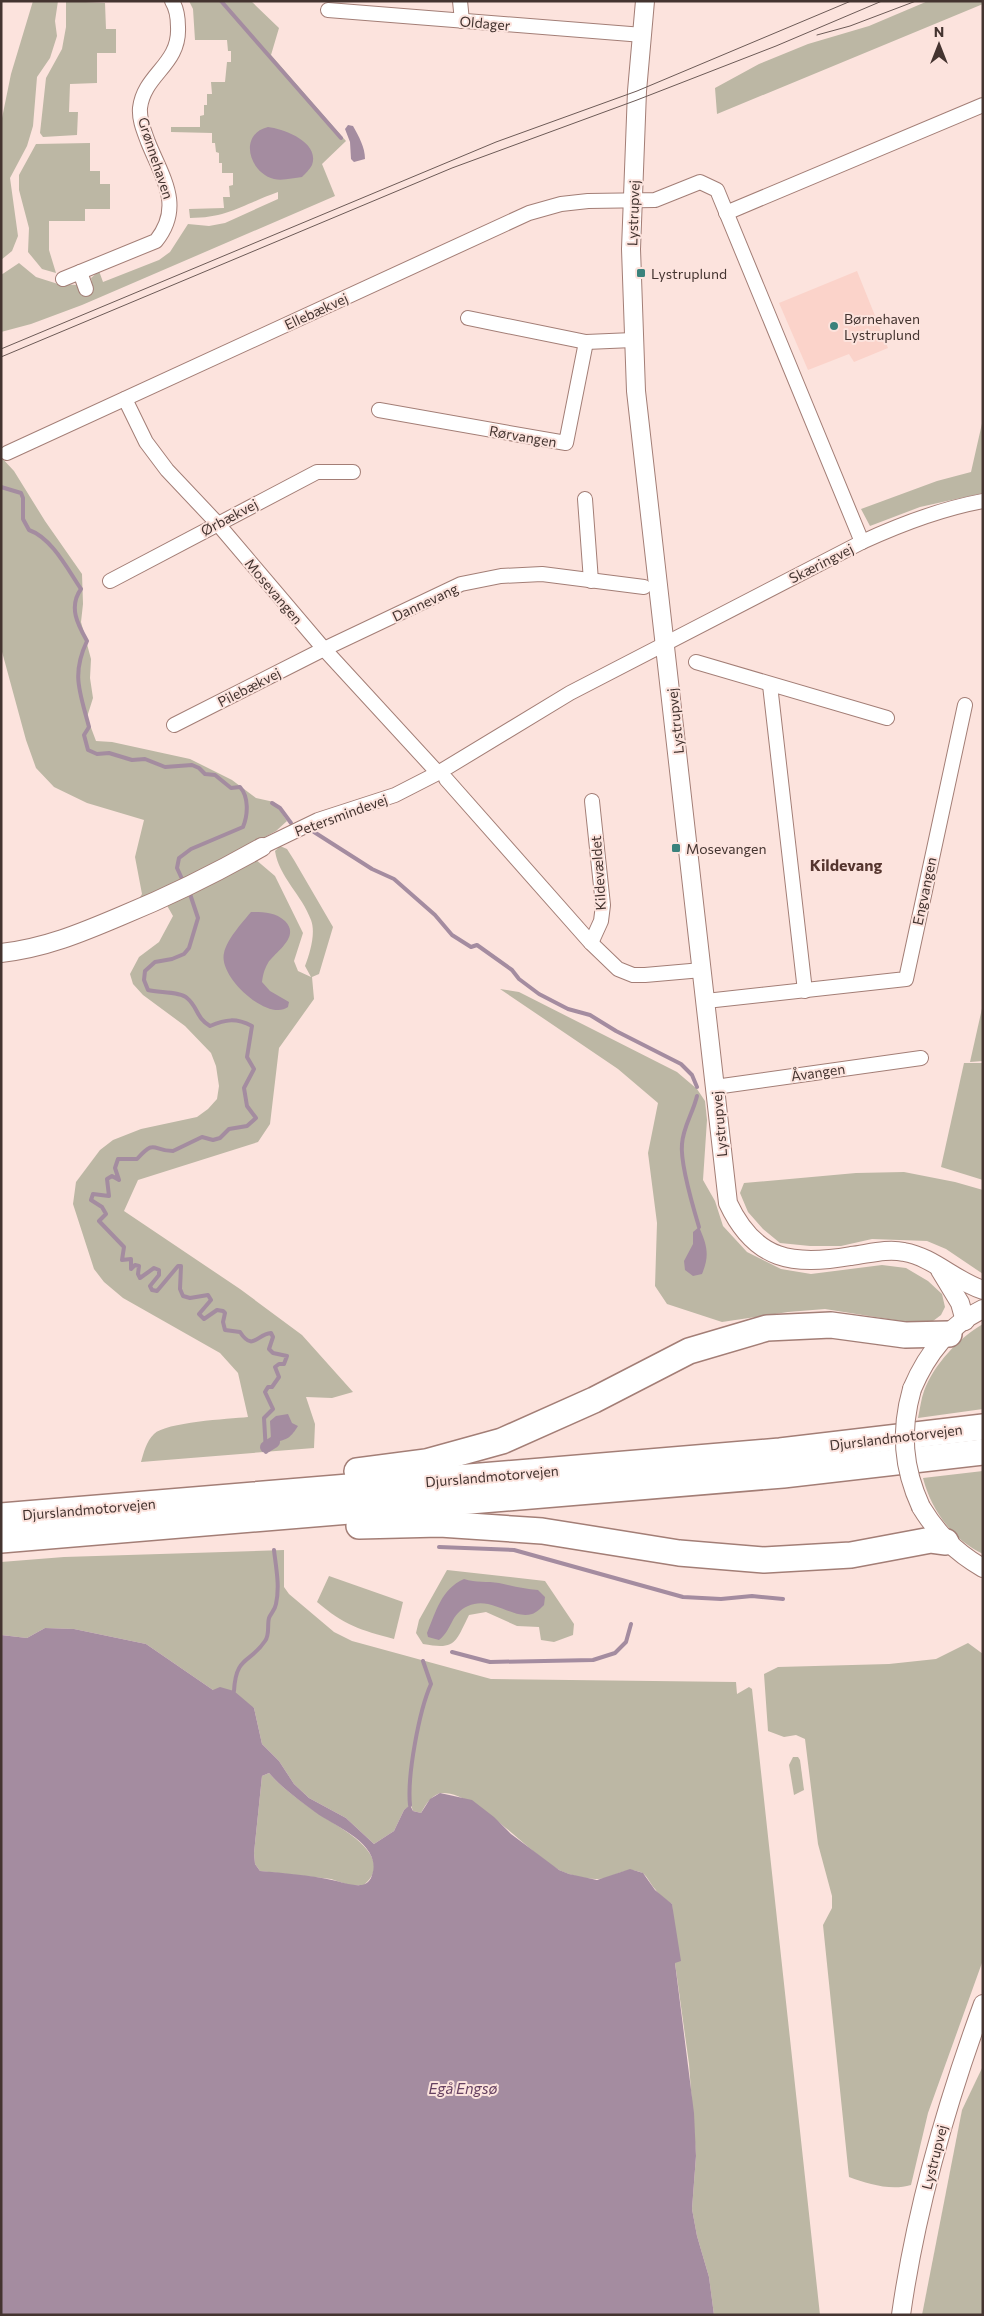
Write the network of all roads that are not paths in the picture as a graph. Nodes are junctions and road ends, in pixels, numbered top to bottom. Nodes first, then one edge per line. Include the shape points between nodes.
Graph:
1 (172, 1) edge
2 (460, 1) edge
3 (645, 1) edge
4 (328, 10) dead end
5 (462, 21) junction
6 (643, 35) junction
7 (983, 105) edge
8 (633, 202) junction
9 (726, 212) junction
10 (80, 272) junction
11 (63, 279) dead end
12 (86, 289) dead end
13 (468, 318) dead end
14 (633, 340) junction
15 (586, 342) junction
16 (125, 399) junction
17 (379, 410) dead end
18 (8, 453) dead end
19 (353, 472) dead end
20 (585, 500) dead end
21 (983, 501) edge
22 (216, 523) junction
23 (862, 542) junction
24 (110, 581) dead end
25 (591, 581) junction
26 (644, 587) dead end
27 (666, 643) junction
28 (324, 649) junction
29 (696, 662) dead end
30 (770, 685) junction
31 (965, 705) dead end
32 (887, 718) dead end
33 (174, 725) dead end
34 (442, 776) junction
35 (592, 801) dead end
36 (262, 847) joint
37 (591, 943) junction
38 (1, 953) edge
39 (702, 970) junction
40 (805, 991) junction
41 (706, 1001) junction
42 (921, 1058) dead end
43 (715, 1087) junction
44 (936, 1265) junction
45 (983, 1290) edge
46 (983, 1309) edge
47 (957, 1327) junction
48 (983, 1427) edge
49 (983, 1452) edge
50 (1, 1508) edge
51 (1, 1516) edge
52 (49, 1536) junction
53 (1, 1540) edge
54 (946, 1542) junction
55 (983, 1568) edge
56 (983, 2004) edge
57 (902, 2315) edge

1 - 10 street, Grønnehaven via 178,17 176,48 170,61 152,80 140,108 144,133 170,198 169,219 156,241
2 - 5 street
3 - 6 street, Lystrupvej
4 - 5 street, Oldager
5 - 6 street, Oldager
6 - 8 street, Lystrupvej via 637,91
7 - 9 street
8 - 9 street via 655,200 700,182 717,190
8 - 14 street, Lystrupvej
8 - 16 street, Ellebækvej via 588,201 529,212
9 - 23 street
10 - 11 street, Grønnehaven
10 - 12 street
13 - 15 street
14 - 15 street
14 - 27 street, Lystrupvej via 636,391
15 - 17 street, Rørvangen via 566,443
16 - 18 street, Ellebækvej
16 - 22 street, Mosevangen via 146,442
19 - 22 street, Ørbækvej via 317,472
20 - 25 street
21 - 23 street, Skæringvej via 907,522
22 - 24 street, Ørbækvej
22 - 28 street, Mosevangen
23 - 27 street, Skæringvej
25 - 26 street, Dannevang
25 - 28 street, Dannevang via 542,574 501,576 461,584
27 - 34 street, Petersmindevej via 570,693
27 - 39 street, Lystrupvej
28 - 33 street, Pilebækvej
28 - 34 street, Mosevangen
29 - 30 street
30 - 32 street
30 - 40 street
31 - 40 street, Engvangen via 906,978
34 - 36 street, Petersmindevej via 318,820
34 - 37 street, Mosevangen
35 - 37 street, Kildevældet via 603,905 601,921
36 - 38 street, Petersmindevej via 167,897 51,945
37 - 39 street, Mosevangen via 618,969 633,975
39 - 41 street, Lystrupvej
40 - 41 street, Engvangen
41 - 43 street, Lystrupvej
42 - 43 street, Åvangen
43 - 44 street, Lystrupvej via 728,1203 744,1231 760,1245 796,1261 820,1262 880,1251 903,1252
44 - 45 street, Lystrupvej
44 - 47 street via 957,1295
46 - 47 street
47 - 50 highway via 905,1335 831,1324 767,1328 689,1351 540,1425 462,1454 388,1467
47 - 54 street, bridge via 927,1358 912,1389 904,1440 908,1475 921,1507
48 - 51 highway, Djurslandmotorvejen via 760,1452
49 - 52 highway, Djurslandmotorvejen via 783,1475
52 - 53 highway, Djurslandmotorvejen
52 - 54 highway via 440,1524 542,1531 679,1553 764,1560 850,1555 931,1540
54 - 55 street
56 - 57 street, Lystrupvej via 948,2103 930,2168

